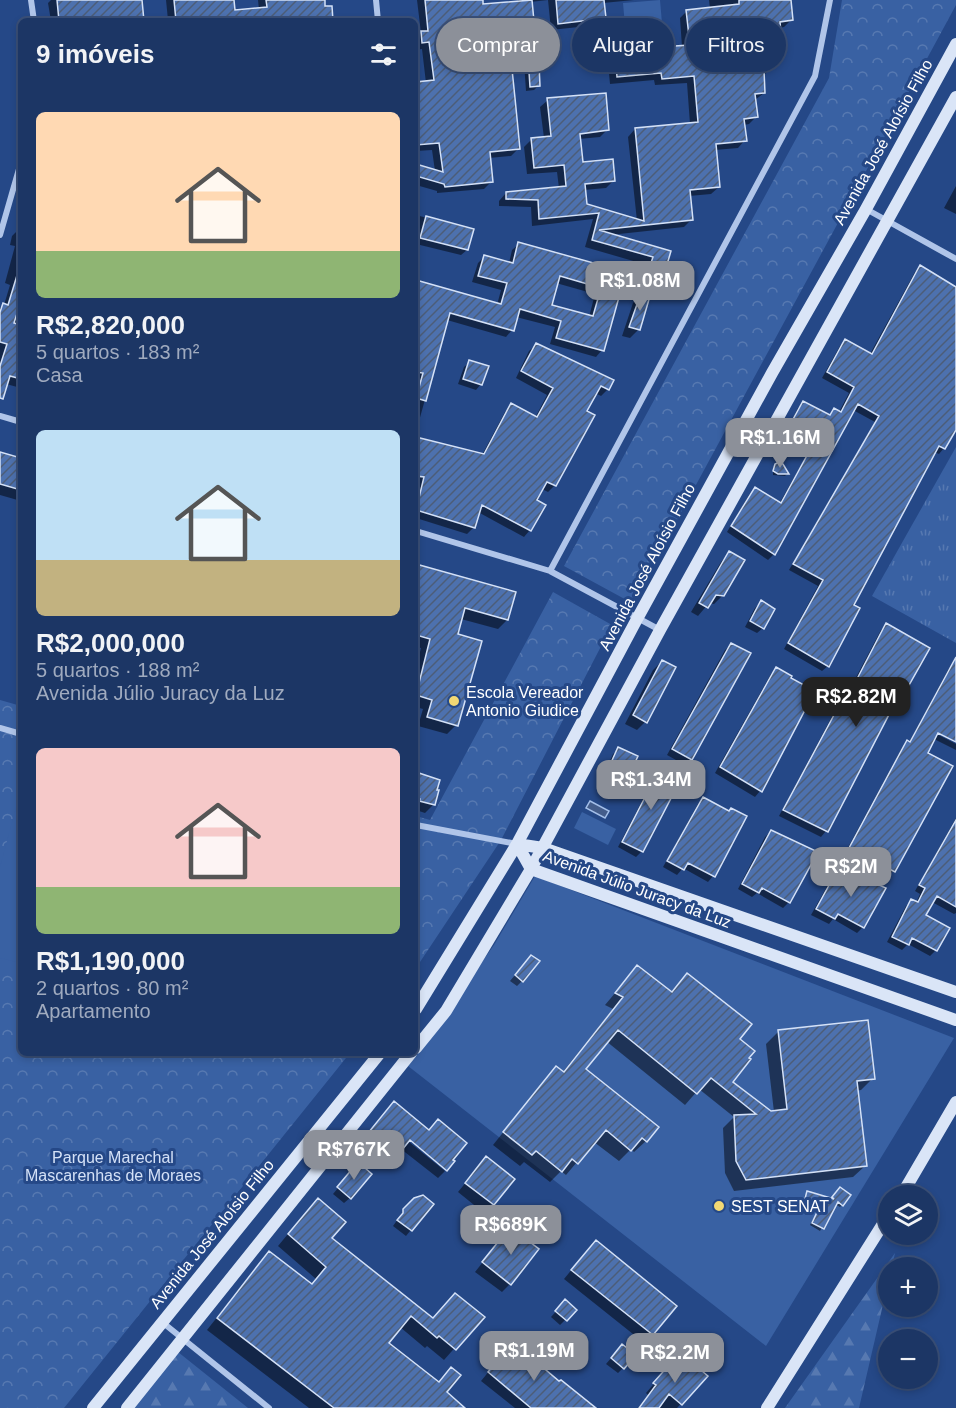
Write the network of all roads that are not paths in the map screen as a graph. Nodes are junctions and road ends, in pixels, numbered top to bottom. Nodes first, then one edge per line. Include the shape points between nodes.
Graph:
1 (31, 0) edge
2 (376, 0) edge
3 (830, 0) edge
4 (34, 18) edge
5 (378, 18) edge
6 (956, 44) edge
7 (956, 97) edge
8 (18, 172) edge
9 (866, 209) junction
10 (888, 222) junction
11 (0, 235) edge
12 (956, 259) edge
13 (0, 416) edge
14 (18, 421) edge
15 (418, 532) edge
16 (550, 571) junction
17 (637, 619) junction
18 (660, 630) junction
19 (0, 728) edge
20 (18, 733) edge
21 (418, 825) edge
22 (517, 844) junction
23 (543, 848) junction
24 (531, 869) junction
25 (956, 992) edge
26 (418, 1006) edge
27 (956, 1020) edge
28 (418, 1046) edge
29 (378, 1056) edge
30 (409, 1056) edge
31 (956, 1102) edge
32 (907, 1185) edge
33 (878, 1232) edge
34 (162, 1322) junction
35 (183, 1339) junction
36 (93, 1408) edge
37 (127, 1408) edge
38 (269, 1408) edge
39 (766, 1408) edge

1 - 4 street
2 - 5 street
3 - 16 street via 815,76
6 - 9 street, Avenida José Aloísio Filho
7 - 10 street
8 - 11 street
9 - 10 street
9 - 17 street, Avenida José Aloísio Filho
10 - 12 street
10 - 18 street
13 - 14 street
15 - 16 street
16 - 17 street
17 - 18 street
17 - 22 street, Avenida José Aloísio Filho
18 - 23 street
19 - 20 street
21 - 22 street
22 - 23 street, Avenida Júlio Juracy da Luz
22 - 24 street, Avenida Júlio Juracy da Luz
22 - 26 street, Avenida José Aloísio Filho
23 - 24 street
23 - 25 street, Avenida Júlio Juracy da Luz
24 - 27 street, Avenida Júlio Juracy da Luz
24 - 28 street via 446,1011
29 - 34 street, Avenida José Aloísio Filho
30 - 35 street
31 - 32 street
33 - 39 street
34 - 35 street
34 - 36 street, Avenida José Aloísio Filho
35 - 37 street
35 - 38 street

